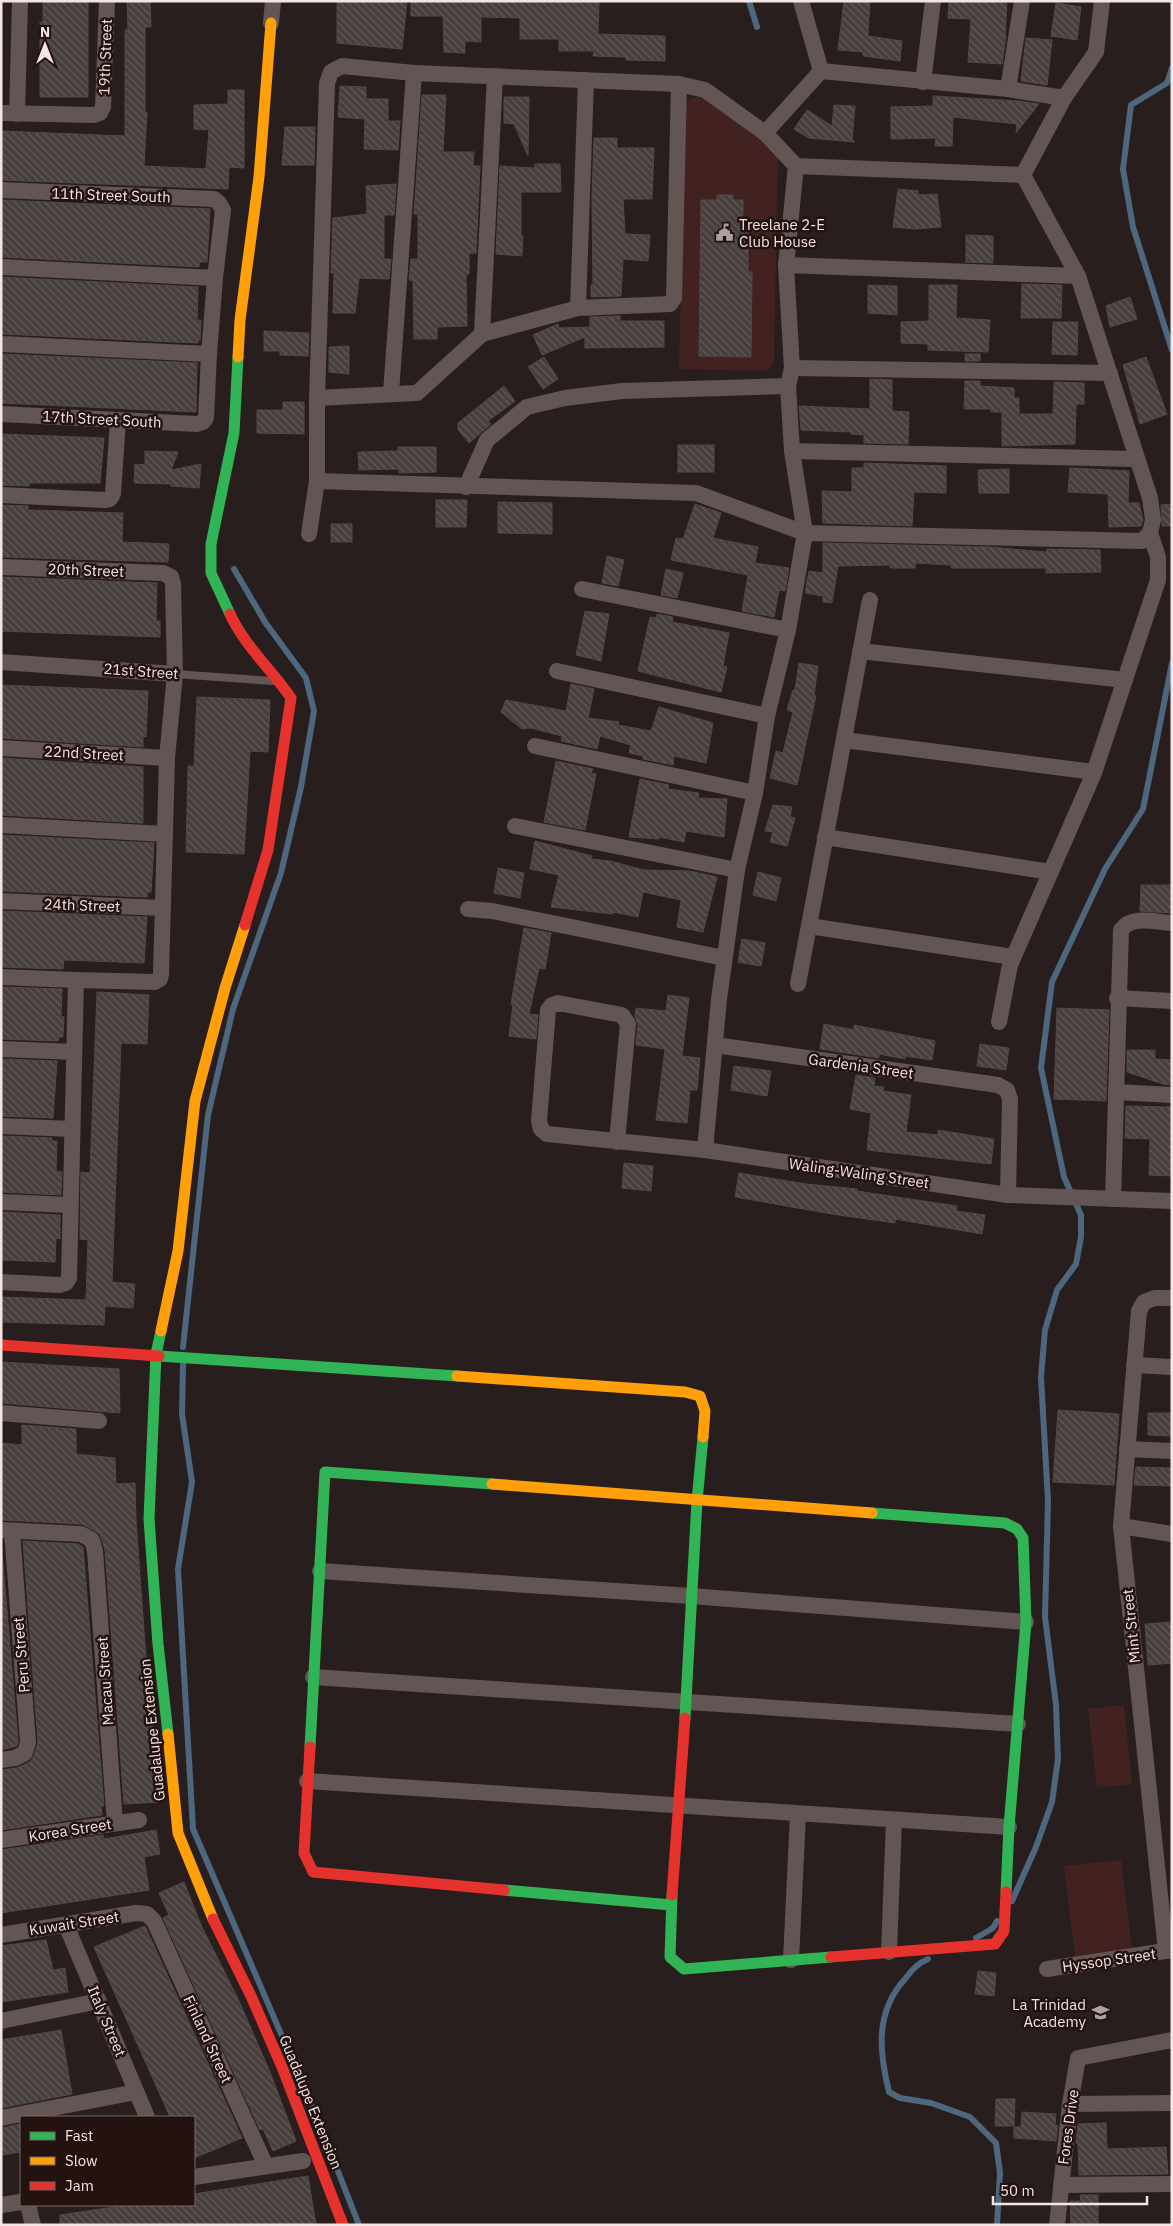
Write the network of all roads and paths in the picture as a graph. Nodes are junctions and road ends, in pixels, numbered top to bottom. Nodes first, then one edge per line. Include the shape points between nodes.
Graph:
1 (20, 1) edge
2 (107, 1) edge
3 (273, 1) edge
4 (801, 1) edge
5 (933, 1) edge
6 (1022, 1) edge
7 (1102, 1) edge
8 (271, 23) joint
9 (821, 71) junction
10 (414, 73) junction
11 (495, 76) junction
12 (586, 80) junction
13 (923, 82) junction
14 (679, 84) junction
15 (1008, 89) junction
16 (1064, 98) junction
17 (9, 114) edge
18 (765, 133) junction
19 (796, 166) junction
20 (1023, 175) junction
21 (1, 190) edge
22 (786, 265) junction
23 (1, 267) edge
24 (1078, 276) junction
25 (215, 278) junction
26 (578, 308) junction
27 (482, 334) junction
28 (1, 344) edge
29 (209, 354) junction
30 (792, 368) junction
31 (1110, 373) junction
32 (788, 386) junction
33 (391, 393) junction
34 (317, 398) junction
35 (1, 414) edge
36 (118, 420) junction
37 (792, 451) junction
38 (1136, 459) junction
39 (317, 481) junction
40 (466, 487) junction
41 (1, 495) edge
42 (805, 532) junction
43 (1150, 533) junction
44 (309, 534) dead end
45 (1, 567) edge
46 (582, 589) dead end
47 (870, 600) dead end
48 (788, 630) junction
49 (860, 651) junction
50 (1, 662) edge
51 (557, 671) dead end
52 (176, 674) junction
53 (1125, 680) junction
54 (280, 681) junction
55 (767, 716) junction
56 (844, 740) junction
57 (535, 746) dead end
58 (1, 748) edge
59 (167, 758) junction
60 (1094, 772) junction
61 (755, 793) junction
62 (1, 825) edge
63 (515, 826) dead end
64 (165, 834) junction
65 (826, 837) junction
66 (737, 870) junction
67 (1051, 872) junction
68 (1, 901) edge
69 (163, 908) junction
70 (468, 908) dead end
71 (1172, 922) edge
72 (809, 926) junction
73 (1013, 956) junction
74 (724, 958) junction
75 (1, 977) edge
76 (76, 980) junction
77 (798, 984) dead end
78 (1117, 998) junction
79 (1172, 1001) edge
80 (999, 1022) dead end
81 (715, 1045) junction
82 (1, 1049) edge
83 (74, 1052) junction
84 (1116, 1092) junction
85 (1172, 1095) edge
86 (1, 1126) edge
87 (72, 1129) junction
88 (617, 1142) junction
89 (705, 1150) junction
90 (1008, 1195) junction
91 (1113, 1199) junction
92 (1, 1202) edge
93 (1172, 1202) edge
94 (70, 1205) junction
95 (1, 1282) edge
96 (1172, 1298) edge
97 (1, 1345) edge
98 (156, 1354) junction
99 (1134, 1365) junction
100 (1172, 1367) edge
101 (1, 1413) edge
102 (99, 1421) dead end
103 (1127, 1449) junction
104 (1172, 1451) edge
105 (697, 1500) junction
106 (1121, 1526) junction
107 (6, 1531) edge
108 (1172, 1534) edge
109 (320, 1571) junction
110 (691, 1596) junction
111 (1026, 1622) junction
112 (313, 1677) junction
113 (686, 1700) junction
114 (1018, 1724) junction
115 (1, 1760) edge
116 (307, 1781) junction
117 (678, 1807) junction
118 (798, 1814) junction
119 (139, 1820) dead end
120 (894, 1820) junction
121 (115, 1823) junction
122 (1009, 1827) junction
123 (1, 1840) edge
124 (671, 1905) junction
125 (147, 1914) joint
126 (66, 1925) junction
127 (1, 1935) edge
128 (1169, 1951) edge
129 (889, 1952) junction
130 (791, 1960) junction
131 (1047, 1969) dead end
132 (99, 2001) junction
133 (1, 2021) edge
134 (1172, 2040) edge
135 (136, 2092) junction
136 (1172, 2103) edge
137 (1070, 2104) junction
138 (147, 2116) edge
139 (1, 2118) edge
140 (303, 2161) dead end
141 (266, 2166) junction
142 (195, 2177) edge
143 (1172, 2184) edge
144 (1060, 2185) junction
145 (20, 2202) edge
146 (1, 2205) edge
147 (28, 2206) edge
148 (33, 2225) edge
149 (343, 2225) edge
150 (1057, 2225) edge

1 - 17 street
2 - 17 street, 19th Street via 103,107 100,112 94,115
3 - 8 street
4 - 9 street
5 - 13 street
6 - 15 street
7 - 16 street via 1096,52
8 - 54 street, Guadalupe Extension via 259,177 240,320 234,433 211,544 211,573 238,632
9 - 13 street
9 - 18 street
10 - 11 street
10 - 33 street
10 - 34 street via 342,66 331,72 327,82
11 - 12 street
11 - 27 street
12 - 14 street
12 - 26 street
13 - 15 street
14 - 18 street via 705,90
14 - 26 street via 674,298 670,304 661,306
15 - 16 street
16 - 20 street
18 - 19 street
19 - 20 street
19 - 22 street
20 - 24 street
21 - 25 street, 11th Street South via 214,199 223,210
22 - 24 street
22 - 30 street
23 - 25 street
24 - 31 street
25 - 29 street
26 - 27 street
27 - 33 street via 417,393
28 - 29 street
29 - 36 street, 17th Street South via 206,418 203,422
30 - 31 street
30 - 32 street
31 - 38 street
32 - 37 street
32 - 40 street via 622,391 565,398 527,408 486,440
33 - 34 street
34 - 39 street
35 - 36 street, 17th Street South
36 - 41 street via 110,499
37 - 38 street
37 - 42 street
38 - 43 street via 1150,498 1153,520
39 - 40 street
39 - 44 street
40 - 42 street via 696,493
42 - 43 street via 1142,541
42 - 48 street
43 - 53 street via 1158,557 1158,580
45 - 52 street, 20th Street via 163,573 170,577 173,584
46 - 48 street
47 - 49 street
48 - 55 street
49 - 53 street
49 - 56 street
50 - 52 street, 21st Street
51 - 55 street
52 - 54 lane, 21st Street
52 - 59 street
53 - 60 street
54 - 98 street, Guadalupe Extension via 291,698 268,850 225,988 195,1101 178,1251
55 - 61 street
56 - 60 street
56 - 65 street
57 - 61 street
58 - 59 street, 22nd Street
59 - 64 street
60 - 67 street
61 - 66 street
62 - 64 street
63 - 66 street
64 - 69 street
65 - 67 street
65 - 72 street
66 - 74 street
67 - 73 street
68 - 69 street, 24th Street
69 - 76 street via 160,979 155,982
70 - 74 street
71 - 78 street via 1136,920 1121,930
72 - 73 street
72 - 77 street
73 - 80 street
74 - 81 street
75 - 76 street
76 - 83 street
78 - 79 street
78 - 84 street
81 - 89 street
81 - 90 street, Gardenia Street via 998,1085 1007,1090 1010,1099
82 - 83 street
83 - 87 street
84 - 85 street
84 - 91 street
86 - 87 street
87 - 94 street
88 - 88 street, Waling-Waling Street via 626,1019 622,1015 558,1002 548,1010 539,1121 544,1131
88 - 89 street, Waling-Waling Street
89 - 90 street, Waling-Waling Street
90 - 91 street, Waling-Waling Street
91 - 93 street, Waling-Waling Street
92 - 94 street
94 - 95 street via 69,1278 66,1283
96 - 99 street, Mint Street via 1144,1302 1139,1312
97 - 98 street
98 - 105 street via 700,1396 705,1411
98 - 149 street, Guadalupe Extension via 149,1518 158,1644 178,1833 213,1919 282,2067
99 - 100 street
99 - 103 street, Mint Street
101 - 102 street
103 - 104 street
103 - 106 street, Mint Street
105 - 109 street via 325,1472
105 - 110 street
105 - 111 street via 1005,1523 1023,1538
106 - 108 street
106 - 128 street, Mint Street
107 - 115 street, Peru Street via 28,1742 25,1753
107 - 121 street, Macau Street via 80,1534 92,1540
109 - 110 street
109 - 112 street
110 - 111 street
110 - 113 street
111 - 114 street
112 - 113 street
112 - 116 street
113 - 114 street
113 - 117 street
114 - 122 street
116 - 117 street
116 - 124 street via 304,1853 313,1872
117 - 118 street
117 - 124 street
118 - 120 street
118 - 130 street
119 - 121 street, Korea Street
120 - 122 street
120 - 129 street
121 - 123 street, Korea Street
122 - 129 street via 1004,1931 995,1944
124 - 130 street via 670,1957 684,1969
125 - 126 street, Kuwait Street
125 - 141 street, Finland Street via 158,1930
126 - 127 street, Kuwait Street
126 - 132 street, Italy Street
128 - 131 street, Hyssop Street
129 - 130 street
132 - 133 street
132 - 135 street, Italy Street
134 - 137 street, Fores Drive via 1078,2058
135 - 138 street, Italy Street
135 - 139 street
136 - 137 street
137 - 144 street, Fores Drive
140 - 141 street
141 - 142 street
143 - 144 street
144 - 150 street, Fores Drive
145 - 146 street
147 - 148 street

